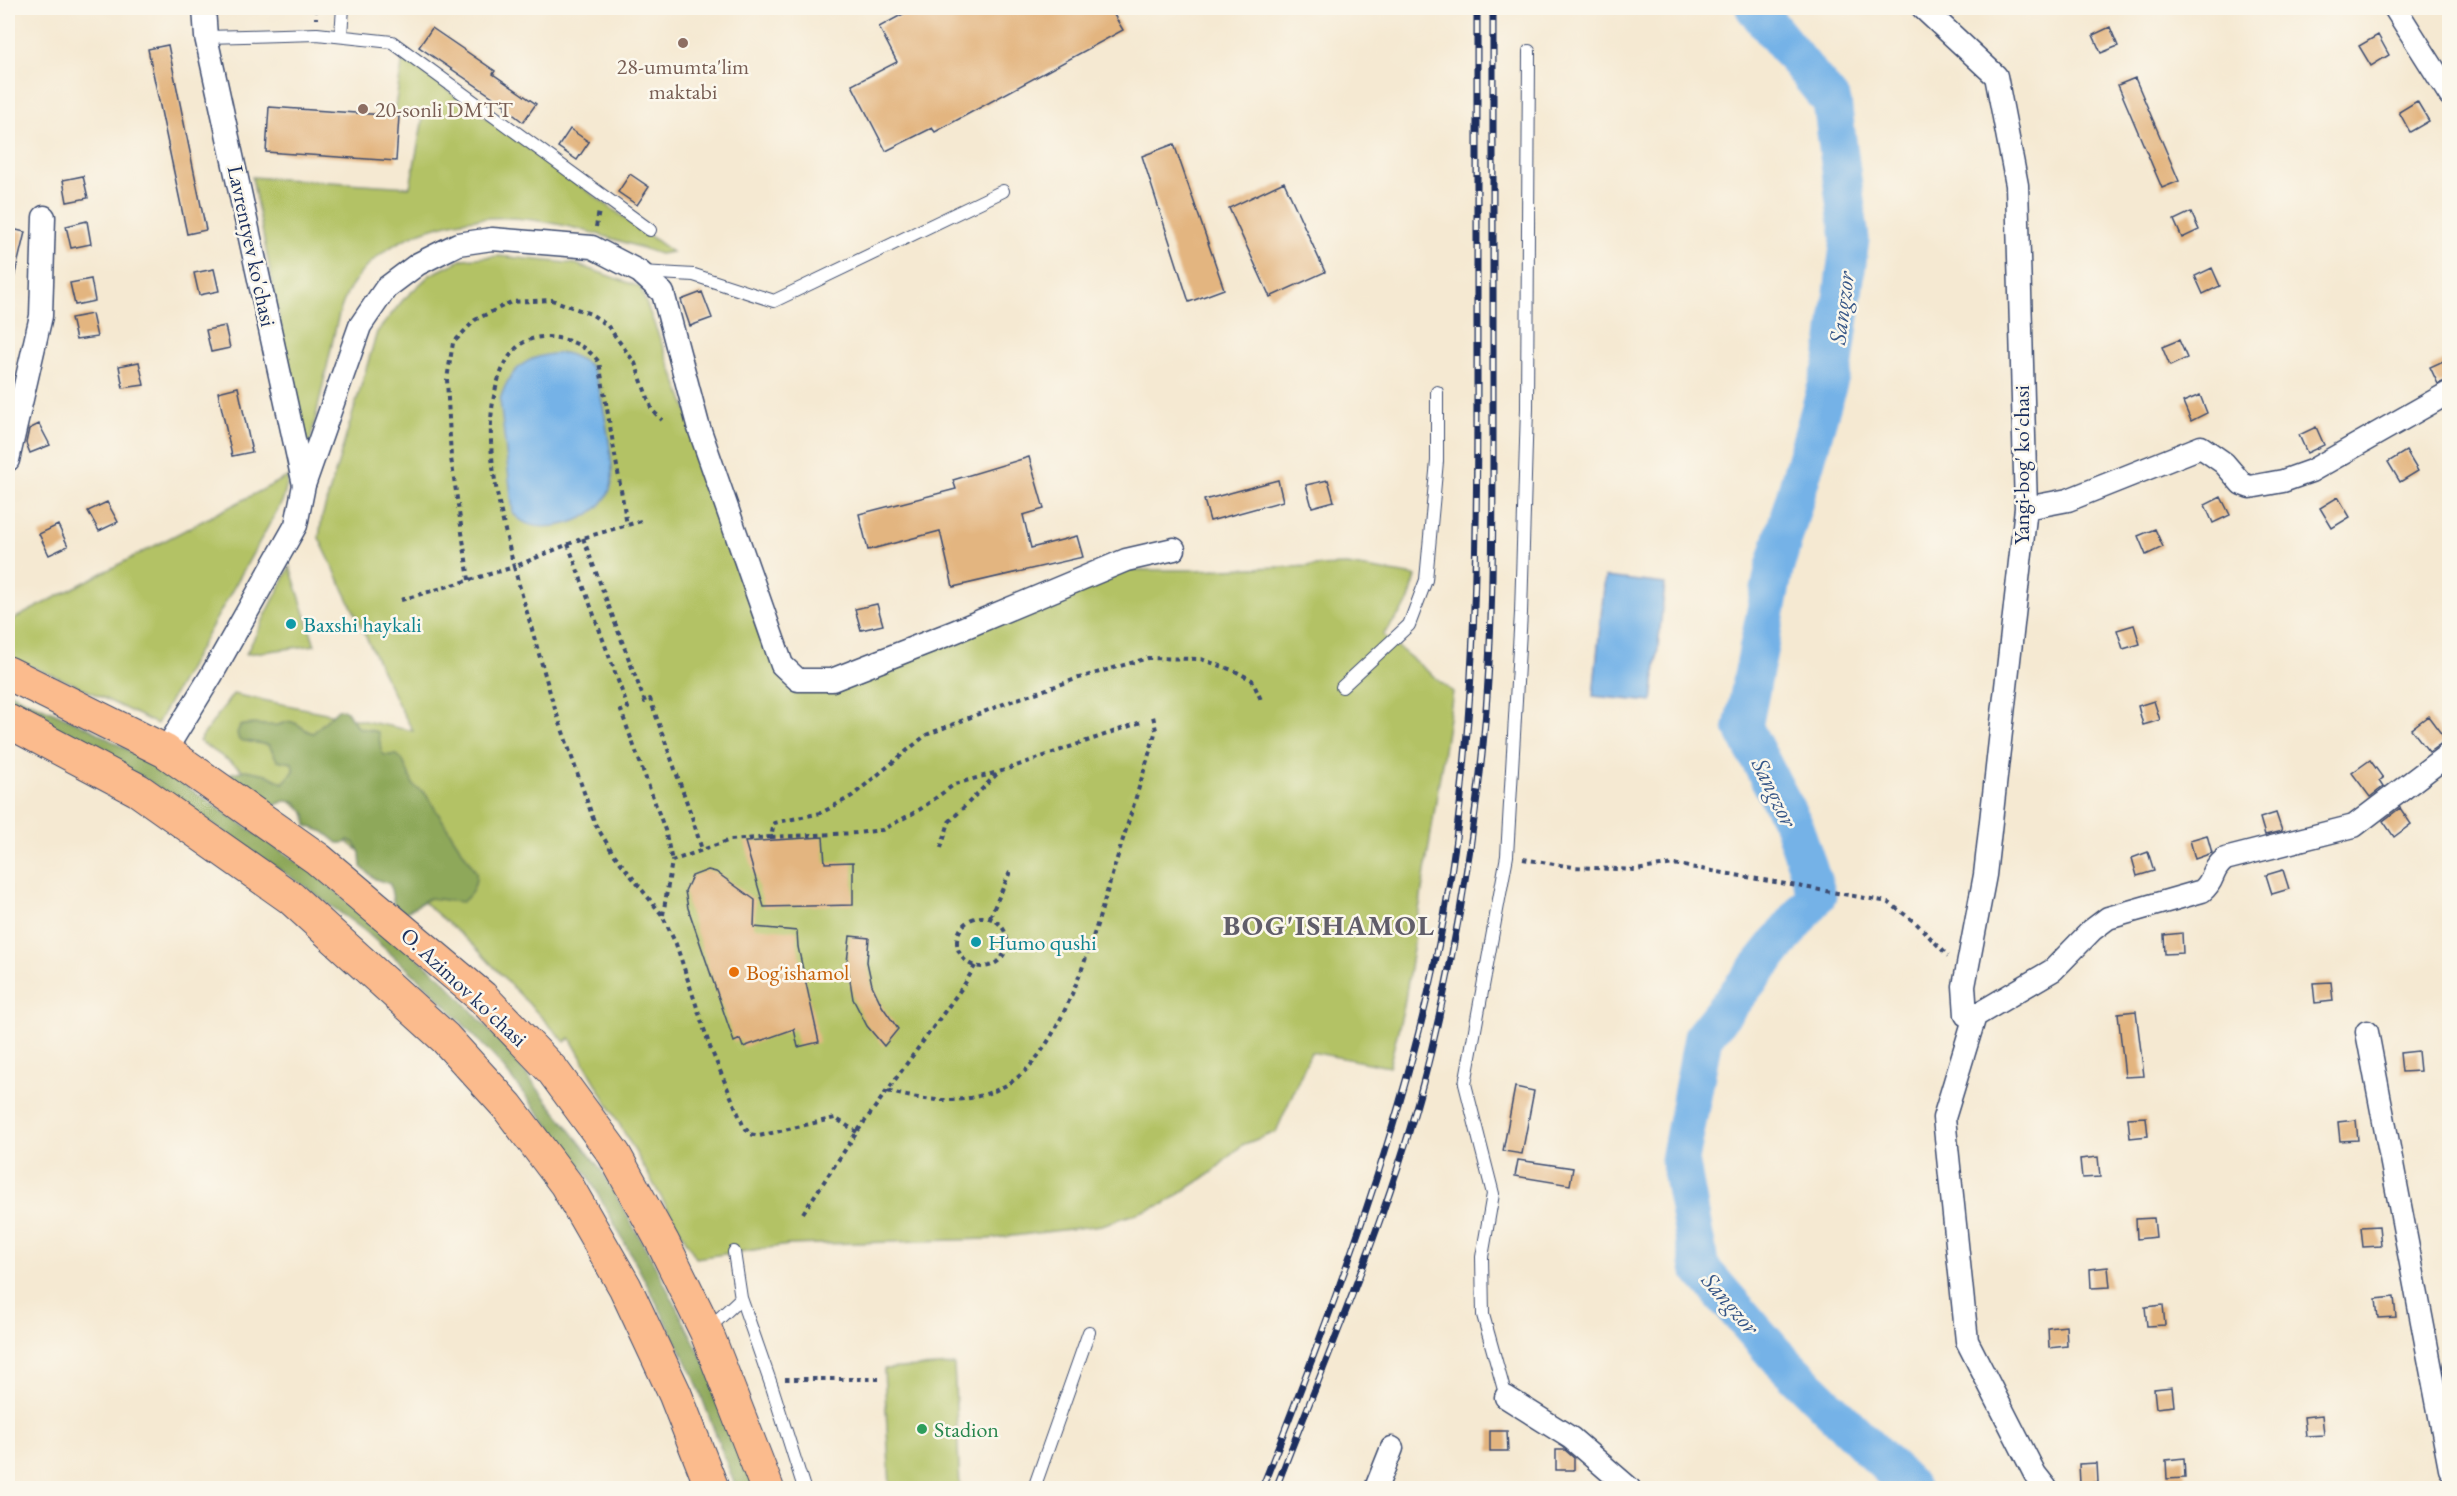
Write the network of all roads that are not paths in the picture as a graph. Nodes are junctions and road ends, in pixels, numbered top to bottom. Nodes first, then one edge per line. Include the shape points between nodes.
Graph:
1 (204, 8) edge
2 (343, 8) edge
3 (1923, 8) edge
4 (2395, 8) edge
5 (341, 35) junction
6 (206, 37) junction
7 (1529, 51) dead end
8 (2450, 95) edge
9 (1003, 191) dead end
10 (44, 217) dead end
11 (650, 230) dead end
12 (640, 272) junction
13 (1437, 392) dead end
14 (2450, 392) edge
15 (8, 460) edge
16 (304, 485) junction
17 (2026, 508) junction
18 (1174, 549) dead end
19 (8, 673) edge
20 (1342, 687) dead end
21 (8, 721) edge
22 (165, 751) junction
23 (2450, 753) edge
24 (1975, 1016) junction
25 (2367, 1032) dead end
26 (734, 1252) dead end
27 (741, 1298) junction
28 (706, 1331) junction
29 (1089, 1332) dead end
30 (1506, 1397) joint
31 (1392, 1448) dead end
32 (2450, 1469) edge
33 (712, 1488) edge
34 (767, 1488) edge
35 (804, 1488) edge
36 (1034, 1488) edge
37 (1376, 1488) edge
38 (1629, 1488) edge
39 (2046, 1488) edge

1 - 6 street, Lavrentyev ko'chasi
2 - 5 lane
3 - 17 street, Yangi-bog' ko'chasi via 1996,76 2017,185
4 - 8 street
5 - 6 lane
5 - 11 lane via 392,42
6 - 16 street, Lavrentyev ko'chasi
7 - 30 lane via 1527,408 1521,613 1507,856 1465,1084 1493,1194 1482,1257 1483,1315
9 - 12 lane via 774,302 694,275
10 - 15 street via 41,316
12 - 16 street via 592,247 492,239 458,244 418,264 386,288 360,326
12 - 18 street via 663,293 698,424 778,654 782,665 798,680 832,680 1126,560
13 - 20 lane via 1437,460 1426,580 1409,625
14 - 17 street via 2311,471 2283,481 2250,487 2242,484 2224,463 2201,447 2068,500
16 - 22 street via 296,525
17 - 24 street, Yangi-bog' ko'chasi via 1988,851 1965,974 1966,1015
19 - 22 main road, O. Azimov ko'chasi
21 - 33 main road via 138,790 291,898 445,1038 507,1106 566,1184 625,1287 675,1394
22 - 28 main road, O. Azimov ko'chasi via 318,859 482,997 553,1071 614,1154
23 - 24 street via 2354,826 2225,859 2214,868 2209,885 2202,891 2108,918 2053,970
24 - 39 street via 1944,1119 1967,1341
25 - 32 street
26 - 27 lane
27 - 28 lane
27 - 35 lane
28 - 34 main road, O. Azimov ko'chasi
29 - 36 lane
30 - 38 street via 1570,1438
31 - 37 street

